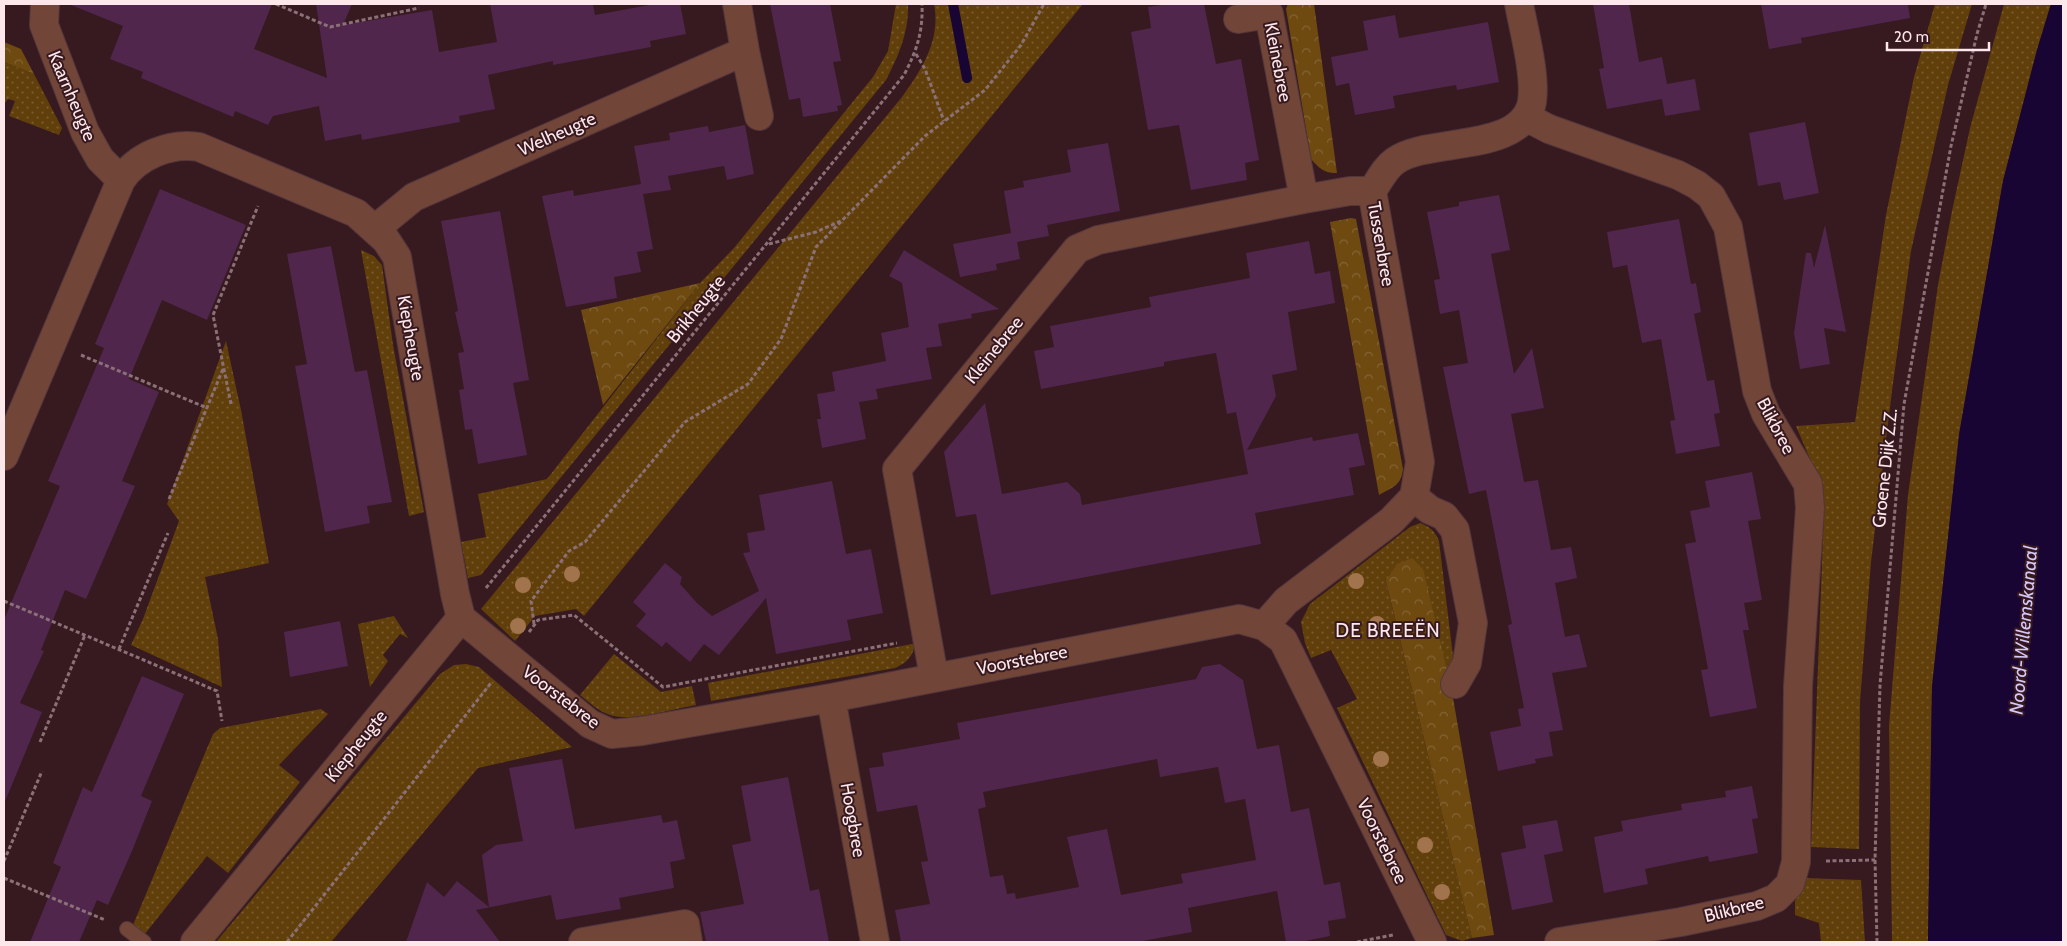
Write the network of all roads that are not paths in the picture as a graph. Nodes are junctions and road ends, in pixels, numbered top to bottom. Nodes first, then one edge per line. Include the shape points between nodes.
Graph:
1 (45, 4) edge
2 (737, 4) edge
3 (1519, 4) edge
4 (1238, 19) dead end
5 (745, 51) junction
6 (760, 116) dead end
7 (1526, 117) junction
8 (121, 180) junction
9 (1372, 191) junction
10 (1304, 199) junction
11 (375, 229) junction
12 (4, 456) edge
13 (1414, 497) junction
14 (461, 618) junction
15 (1264, 626) junction
16 (934, 677) junction
17 (1455, 684) dead end
18 (831, 698) junction
19 (128, 929) road end
20 (1682, 932) edge
21 (144, 942) edge
22 (195, 942) edge
23 (583, 942) edge
24 (688, 942) edge
25 (876, 942) edge
26 (1432, 942) edge
27 (1559, 942) edge

1 - 8 street, Kaarnheugte via 44,25 85,132 100,159
2 - 5 street
3 - 7 street via 1532,82 1532,102
4 - 10 street, Kleinebree via 1269,14
5 - 6 street
5 - 11 street, Welheugte via 414,197
7 - 9 street, Tussenbree via 1510,129 1483,140 1416,152 1396,160
7 - 20 street, Blikbree via 1549,129 1678,175 1697,184 1711,196 1728,228 1757,391 1766,414 1808,484 1810,508 1798,686 1796,862 1790,884 1776,898
8 - 11 street, Kiepheugte via 128,169 142,159 173,147 199,147 356,213
8 - 12 street, Kiepheugte
9 - 10 street, Kleinebree via 1350,191
9 - 13 street, Tussenbree via 1420,462
10 - 16 street, Kleinebree via 1098,240 1078,248 897,469
11 - 14 street, Kiepheugte via 397,257
13 - 15 street via 1392,521 1286,601
13 - 17 street via 1444,516 1455,530 1473,623 1467,664
14 - 18 street, Voorstebree via 590,724 612,734
14 - 22 street, Kiepheugte
15 - 16 street, Voorstebree via 1239,619
15 - 26 street, Voorstebree via 1283,640
16 - 18 street, Voorstebree
18 - 25 street, Hoogbree
19 - 21 lane
20 - 27 street, Blikbree
23 - 24 street via 685,924

